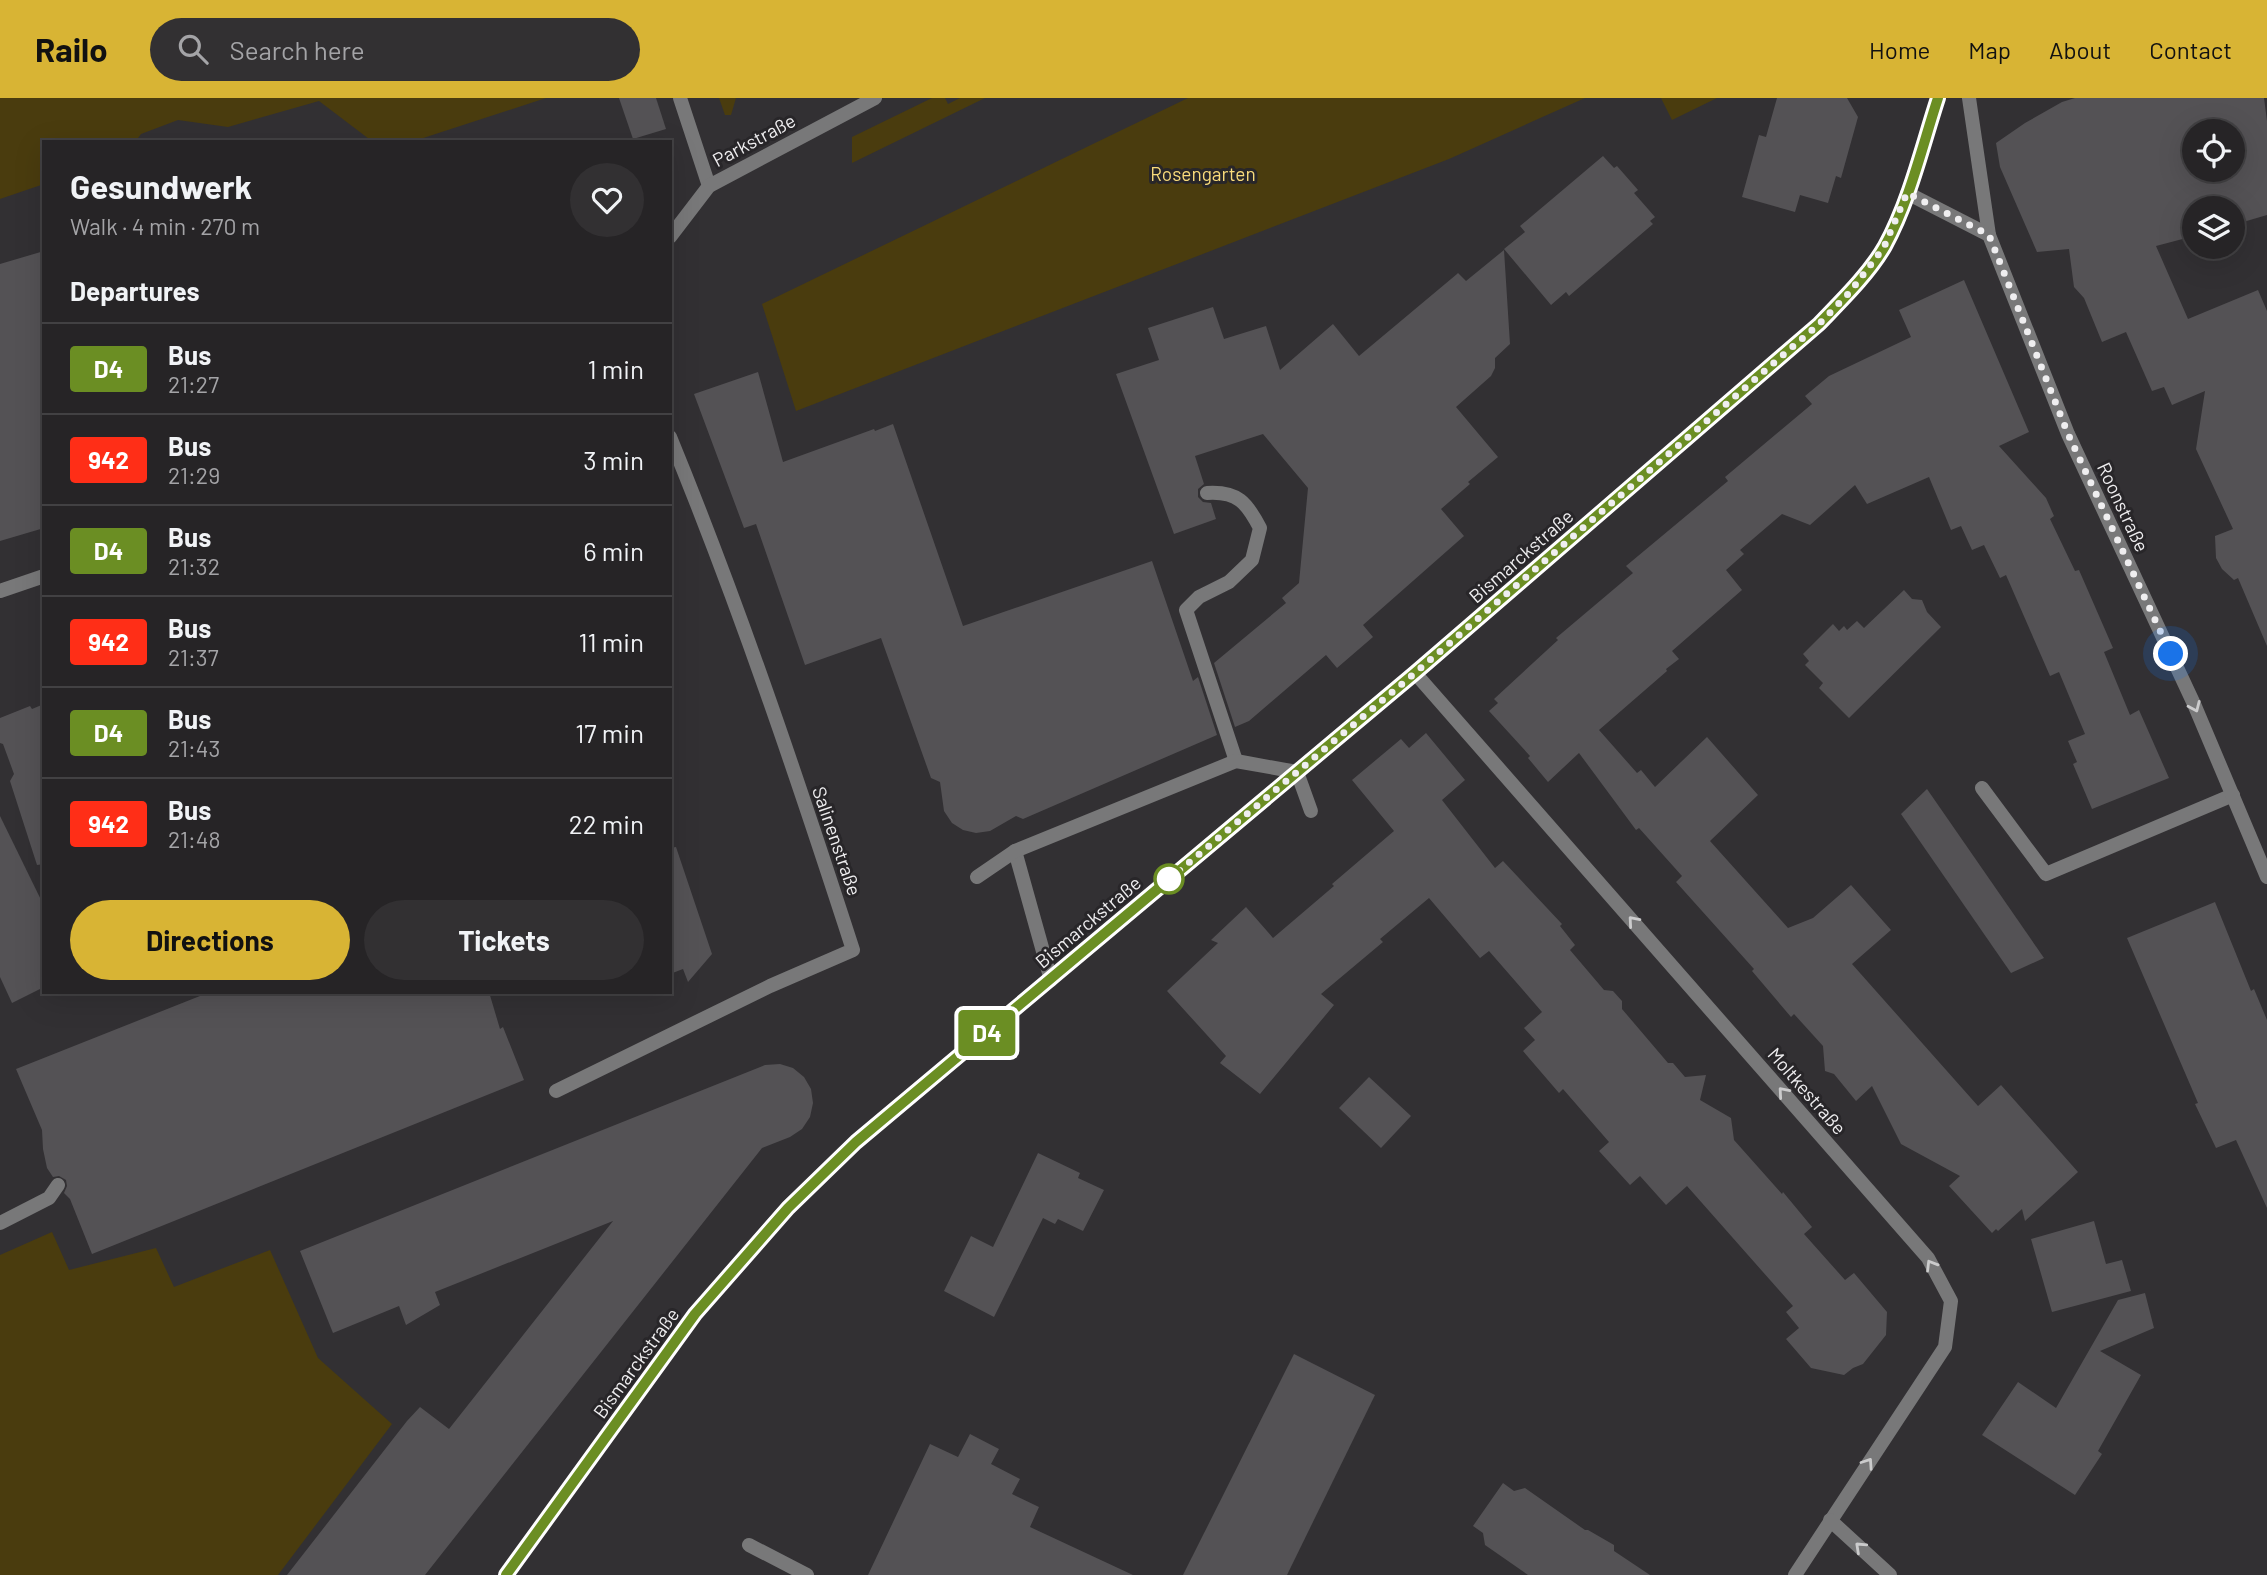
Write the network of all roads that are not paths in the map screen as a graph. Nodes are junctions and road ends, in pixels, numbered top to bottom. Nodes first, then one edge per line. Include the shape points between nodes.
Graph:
1 (680, 98) edge
2 (875, 98) edge
3 (1938, 98) edge
4 (1969, 98) edge
5 (709, 186) junction
6 (1907, 193) junction
7 (672, 234) edge
8 (1989, 235) junction
9 (672, 443) edge
10 (1208, 493) dead end
11 (42, 577) edge
12 (0, 591) edge
13 (1415, 673) junction
14 (1236, 761) junction
15 (1297, 772) junction
16 (1982, 788) dead end
17 (2233, 796) junction
18 (1311, 811) dead end
19 (1016, 851) junction
20 (976, 877) dead end
21 (2267, 877) edge
22 (1051, 980) junction
23 (556, 1091) dead end
24 (58, 1185) dead end
25 (0, 1223) edge
26 (1830, 1520) junction
27 (749, 1545) dead end
28 (506, 1575) edge
29 (807, 1575) edge
30 (1795, 1575) edge
31 (1890, 1575) edge

1 - 5 street
2 - 5 street, Parkstraße
3 - 6 main road, Bismarckstraße
4 - 8 street, Roonstraße
5 - 7 street, Parkstraße
6 - 8 street
6 - 13 main road, Bismarckstraße via 1884,247 1819,324
8 -> 17 street, Roonstraße via 2068,434
9 - 23 street, Salinenstraße via 713,541 853,950
10 - 14 street via 1223,492 1247,504 1260,528 1252,560 1229,582 1199,597 1186,610
11 - 12 street
13 - 15 main road, Bismarckstraße
26 -> 13 street, Moltkestraße via 1945,1347 1951,1301 1928,1258
14 - 15 street
14 - 19 street
15 - 18 street
15 - 22 main road, Bismarckstraße
16 - 17 street via 2046,874
17 - 21 street, Roonstraße
19 - 20 street
19 - 22 street
22 - 28 main road, Bismarckstraße via 856,1142 788,1208 695,1314
24 - 25 street via 49,1198
26 - 30 street, Moltkestraße
31 -> 26 street
27 - 29 street

